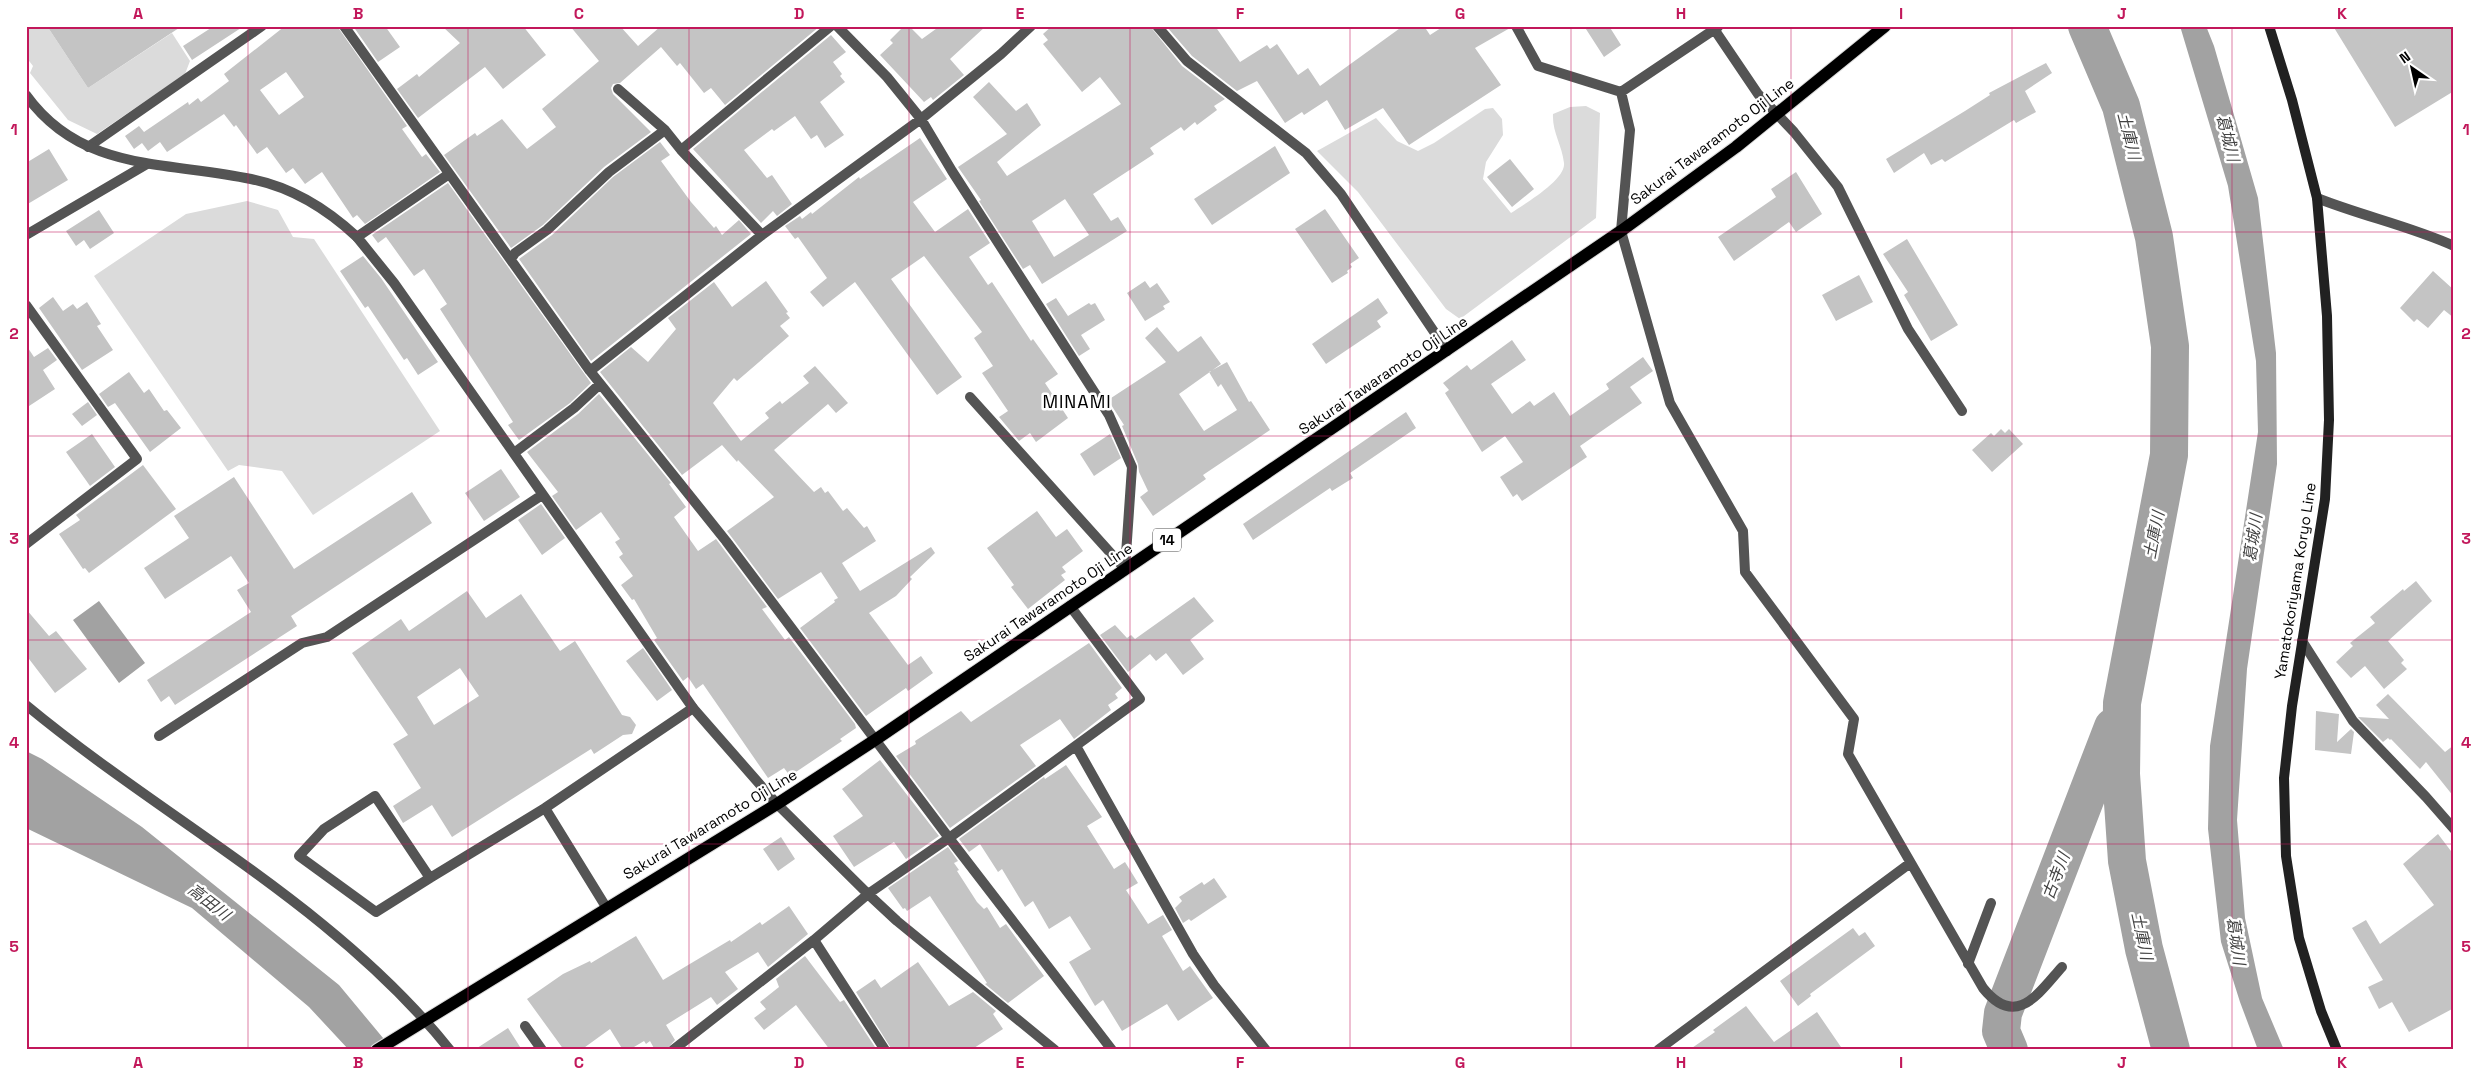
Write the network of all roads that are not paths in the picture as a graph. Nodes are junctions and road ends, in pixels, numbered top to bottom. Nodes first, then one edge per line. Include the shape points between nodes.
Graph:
1 (262, 26) edge
2 (344, 26) edge
3 (831, 26) edge
4 (837, 26) edge
5 (1031, 26) edge
6 (1157, 26) edge
7 (1516, 26) edge
8 (1885, 26) edge
9 (2269, 26) edge
10 (1715, 27) edge
11 (618, 89) dead end
12 (1621, 92) junction
13 (26, 95) edge
14 (1776, 114) junction
15 (921, 119) junction
16 (665, 130) junction
17 (88, 147) junction
18 (681, 150) junction
19 (147, 164) junction
20 (449, 174) junction
21 (2316, 198) junction
22 (1621, 231) junction
23 (26, 235) edge
24 (762, 235) junction
25 (357, 237) junction
26 (2454, 246) edge
27 (511, 259) junction
28 (26, 305) edge
29 (1447, 351) junction
30 (590, 371) junction
31 (600, 384) junction
32 (970, 397) dead end
33 (1962, 411) dead end
34 (514, 452) junction
35 (542, 494) junction
36 (26, 544) edge
37 (1125, 569) junction
38 (1070, 606) junction
39 (2302, 641) junction
40 (26, 705) edge
41 (693, 708) junction
42 (159, 736) dead end
43 (875, 740) junction
44 (1076, 746) junction
45 (777, 804) junction
46 (545, 808) junction
47 (2454, 829) edge
48 (949, 838) junction
49 (1910, 864) junction
50 (430, 878) junction
51 (868, 894) junction
52 (1992, 903) dead end
53 (606, 907) junction
54 (814, 940) junction
55 (1968, 964) junction
56 (2062, 967) dead end
57 (426, 1020) junction
58 (526, 1026) dead end
59 (376, 1050) edge
60 (450, 1050) edge
61 (542, 1050) edge
62 (673, 1050) edge
63 (885, 1050) edge
64 (1055, 1050) edge
65 (1112, 1050) edge
66 (1266, 1050) edge
67 (1658, 1050) edge
68 (2338, 1050) edge

1 - 17 street
2 - 20 street
3 - 18 street
4 - 15 street via 887,77
5 - 15 street via 1002,54
6 - 29 street via 1188,61 1306,154 1341,194
7 - 12 street via 1538,66
8 - 14 main road, Sakurai Tawaramoto Oji Line / 14
9 - 21 main road, Yamatokoriyama Koryo Line via 2292,100
10 - 12 street
10 - 14 street via 1758,94
11 - 16 street
12 - 22 street via 1630,130
13 - 17 street via 48,122
14 - 22 main road, Sakurai Tawaramoto Oji Line / 14
14 - 33 street via 1838,187 1908,329
15 - 24 street
15 - 37 street via 1109,415 1132,467
16 - 18 street
16 - 27 street via 608,172
17 - 19 street
18 - 24 street
19 - 23 street
19 - 25 street via 252,179 280,188 326,211
20 - 25 street
20 - 27 street
21 - 26 street via 2430,235
21 - 39 main road, Yamatokoriyama Koryo Line via 2327,316 2329,420 2325,499
22 - 29 main road, Sakurai Tawaramoto Oji Line / 14
22 - 49 street via 1670,403 1742,531 1745,572 1854,719 1848,754
24 - 30 street
25 - 34 street via 394,283
27 - 30 street
28 - 36 street via 137,459
29 - 37 main road, Sakurai Tawaramoto Oji Line / 14
30 - 31 street
31 - 34 street via 574,408
31 - 43 street via 702,510
32 - 37 street
34 - 35 street
35 - 41 street
35 - 42 street via 327,638 302,643
37 - 38 main road, Sakurai Tawaramoto Oji Line / 14
38 - 43 main road, Sakurai Tawaramoto Oji Line / 14
38 - 44 street via 1140,699
39 - 47 street via 2354,722
39 - 68 main road, Yamatokoriyama Koryo Line via 2284,778 2286,856 2299,938 2321,1011
40 - 57 street via 106,767 295,902
41 - 45 street
41 - 46 street
43 - 45 main road, Sakurai Tawaramoto Oji Line / 14
43 - 48 street
44 - 48 street
44 - 66 street via 1193,954
45 - 51 street
45 - 53 main road, Sakurai Tawaramoto Oji Line / 14
46 - 50 street
46 - 53 street
48 - 51 street
48 - 65 street
49 - 55 street
49 - 67 street
50 - 50 street via 376,912 299,856 324,829 376,796
51 - 54 street
51 - 64 street
52 - 55 street
53 - 57 main road, Sakurai Tawaramoto Oji Line / 14
54 - 62 street
54 - 63 street
55 - 56 street via 1991,998 2008,1006 2022,1006 2035,998
57 - 59 main road, Sakurai Tawaramoto Oji Line / 14
57 - 60 street
58 - 61 street

